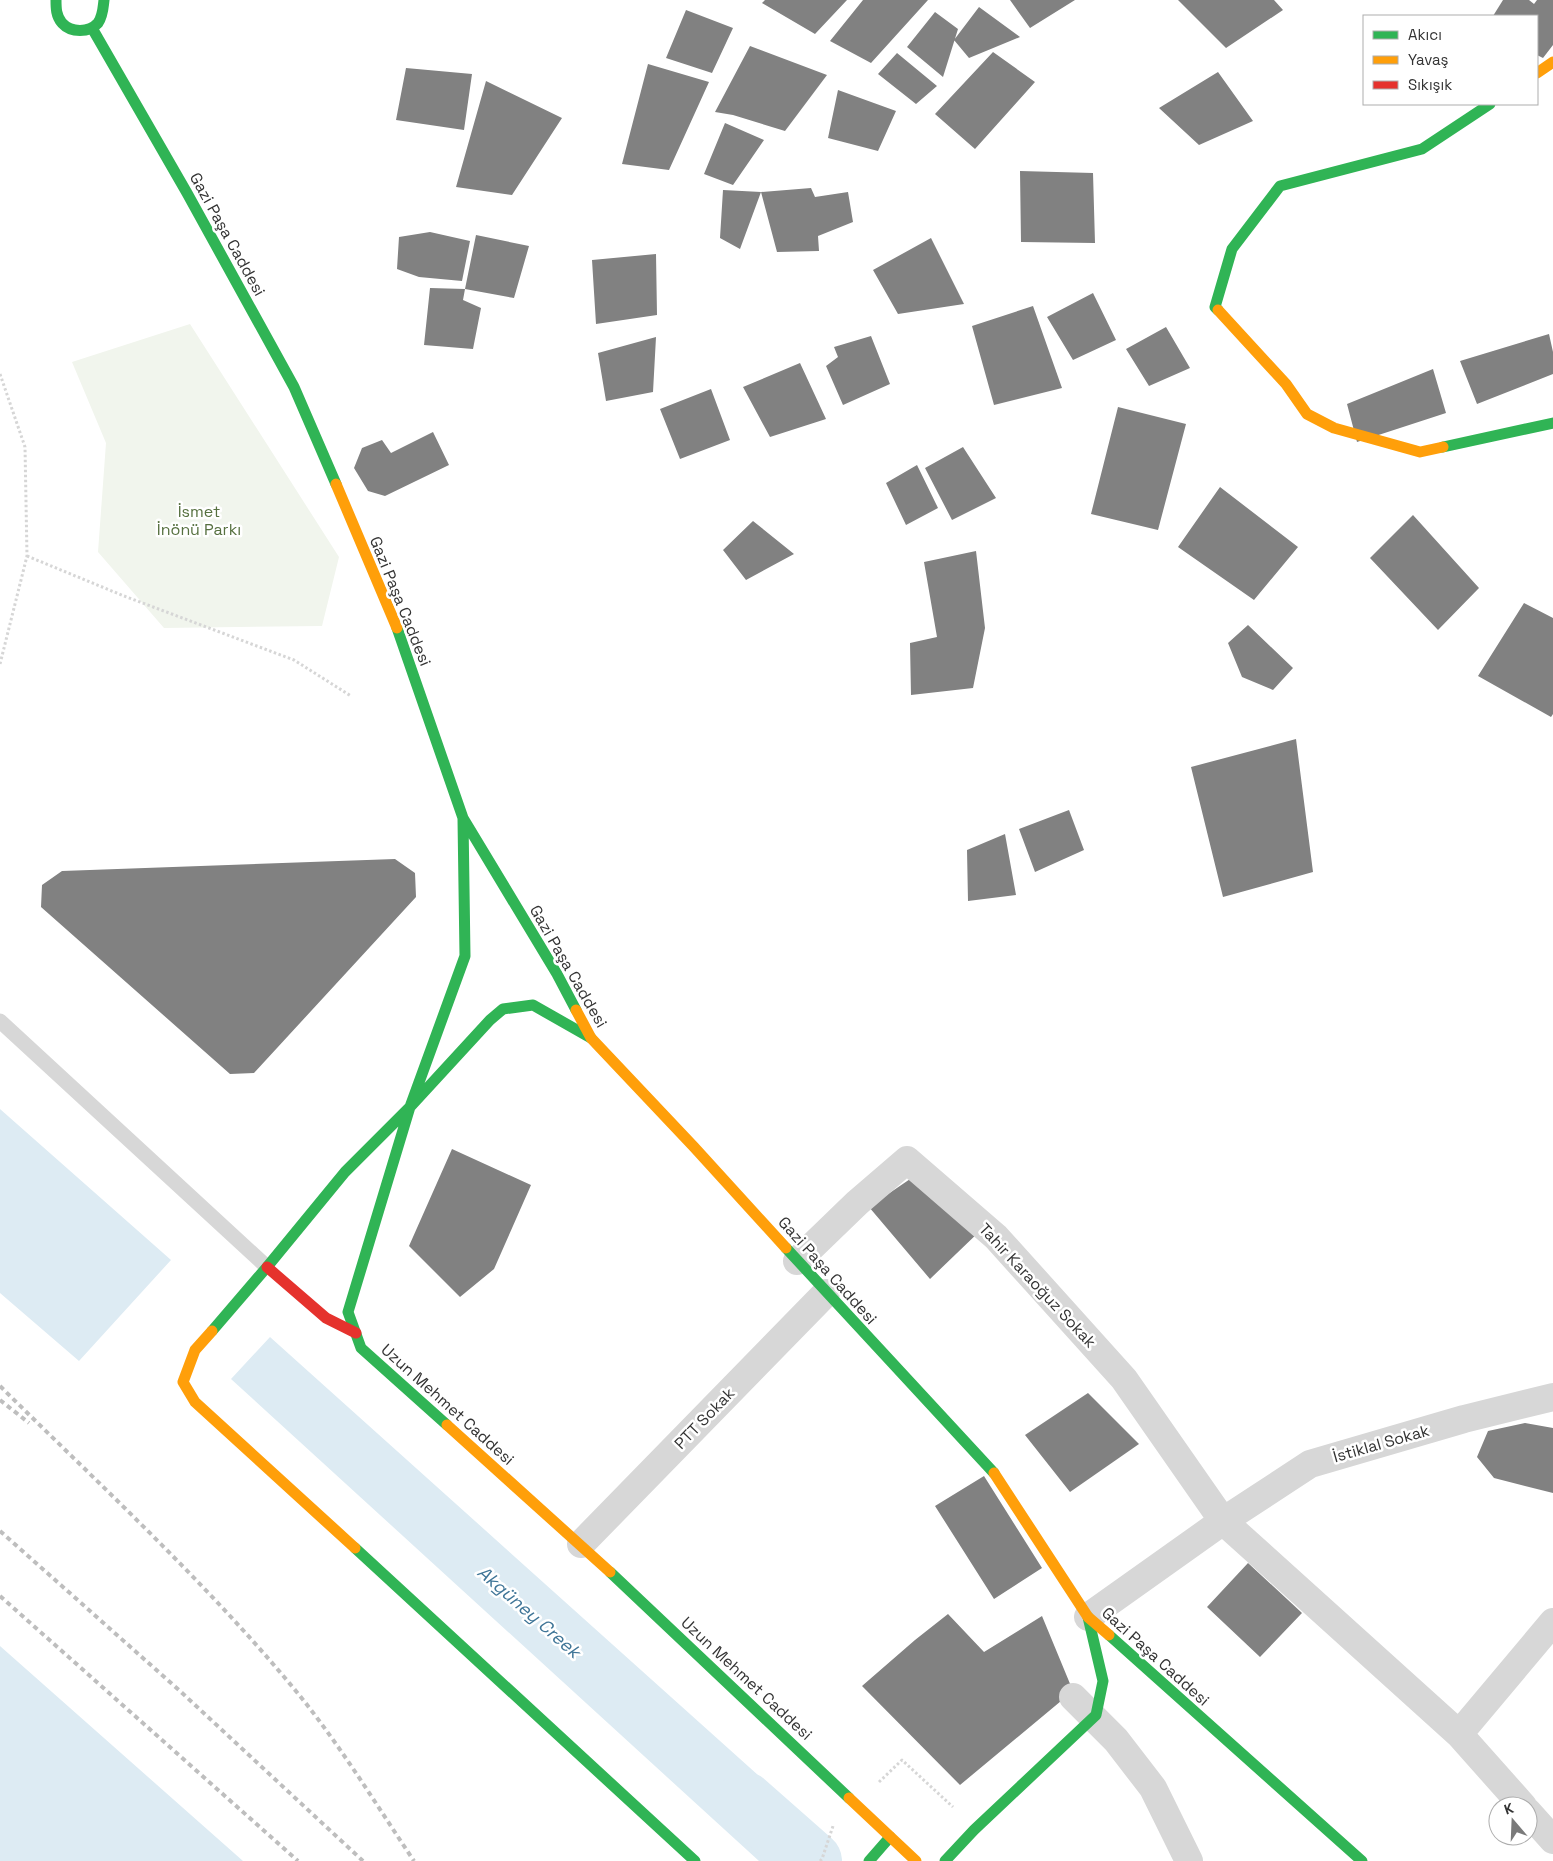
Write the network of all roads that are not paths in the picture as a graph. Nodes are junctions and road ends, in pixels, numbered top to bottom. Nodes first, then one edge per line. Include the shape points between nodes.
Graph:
1 (56, 0) edge
2 (104, 0) edge
3 (92, 28) junction
4 (1553, 62) edge
5 (1538, 72) edge
6 (1488, 105) edge
7 (1553, 423) edge
8 (463, 818) junction
9 (0, 1022) edge
10 (591, 1038) junction
11 (410, 1107) junction
12 (797, 1261) junction
13 (267, 1267) junction
14 (826, 1293) junction
15 (356, 1333) junction
16 (1553, 1397) edge
17 (1223, 1521) junction
18 (582, 1544) junction
19 (1088, 1618) junction
20 (1553, 1622) edge
21 (1073, 1697) dead end
22 (1093, 1718) junction
23 (1459, 1734) junction
24 (1514, 1796) edge
25 (1538, 1823) edge
26 (890, 1837) junction
27 (1553, 1840) edge
28 (695, 1861) edge
29 (868, 1861) edge
30 (916, 1861) edge
31 (944, 1861) edge
32 (1189, 1861) edge
33 (1362, 1861) edge

1 - 3 main road via 55,8 61,23 76,31
2 - 3 main road via 103,16
3 - 8 main road, Gazi Paşa Caddesi via 294,387 398,630
4 - 5 main road
6 - 7 main road via 1422,149 1280,186 1232,249 1215,307 1286,384 1307,414 1334,428 1420,452
8 - 10 main road, Gazi Paşa Caddesi via 557,974
8 - 11 main road, Uzun Mehmet Caddesi via 465,956
9 - 13 lane
10 - 11 main road via 532,1005 503,1009
10 - 12 main road, Gazi Paşa Caddesi
11 - 13 main road via 345,1172
11 - 15 main road, Uzun Mehmet Caddesi via 348,1312
12 - 14 main road, Gazi Paşa Caddesi
12 - 17 street, Tahir Karaoğuz Sokak via 907,1160 996,1236 1124,1379
13 - 15 main road via 326,1318
13 - 28 main road via 195,1350 183,1382 195,1402
14 - 18 street, PTT Sokak
14 - 19 main road, Gazi Paşa Caddesi via 993,1472
15 - 18 main road, Uzun Mehmet Caddesi via 361,1348
16 - 17 street, İstiklal Sokak via 1310,1464
17 - 19 street, İstiklal Sokak
17 - 23 street
18 - 26 main road, Uzun Mehmet Caddesi
19 - 22 main road via 1103,1681
19 - 33 main road, Gazi Paşa Caddesi
20 - 23 street
21 - 22 street
22 - 31 main road
22 - 32 street via 1116,1740 1153,1788
23 - 24 street
25 - 27 street
26 - 29 main road
26 - 30 main road, Uzun Mehmet Caddesi

